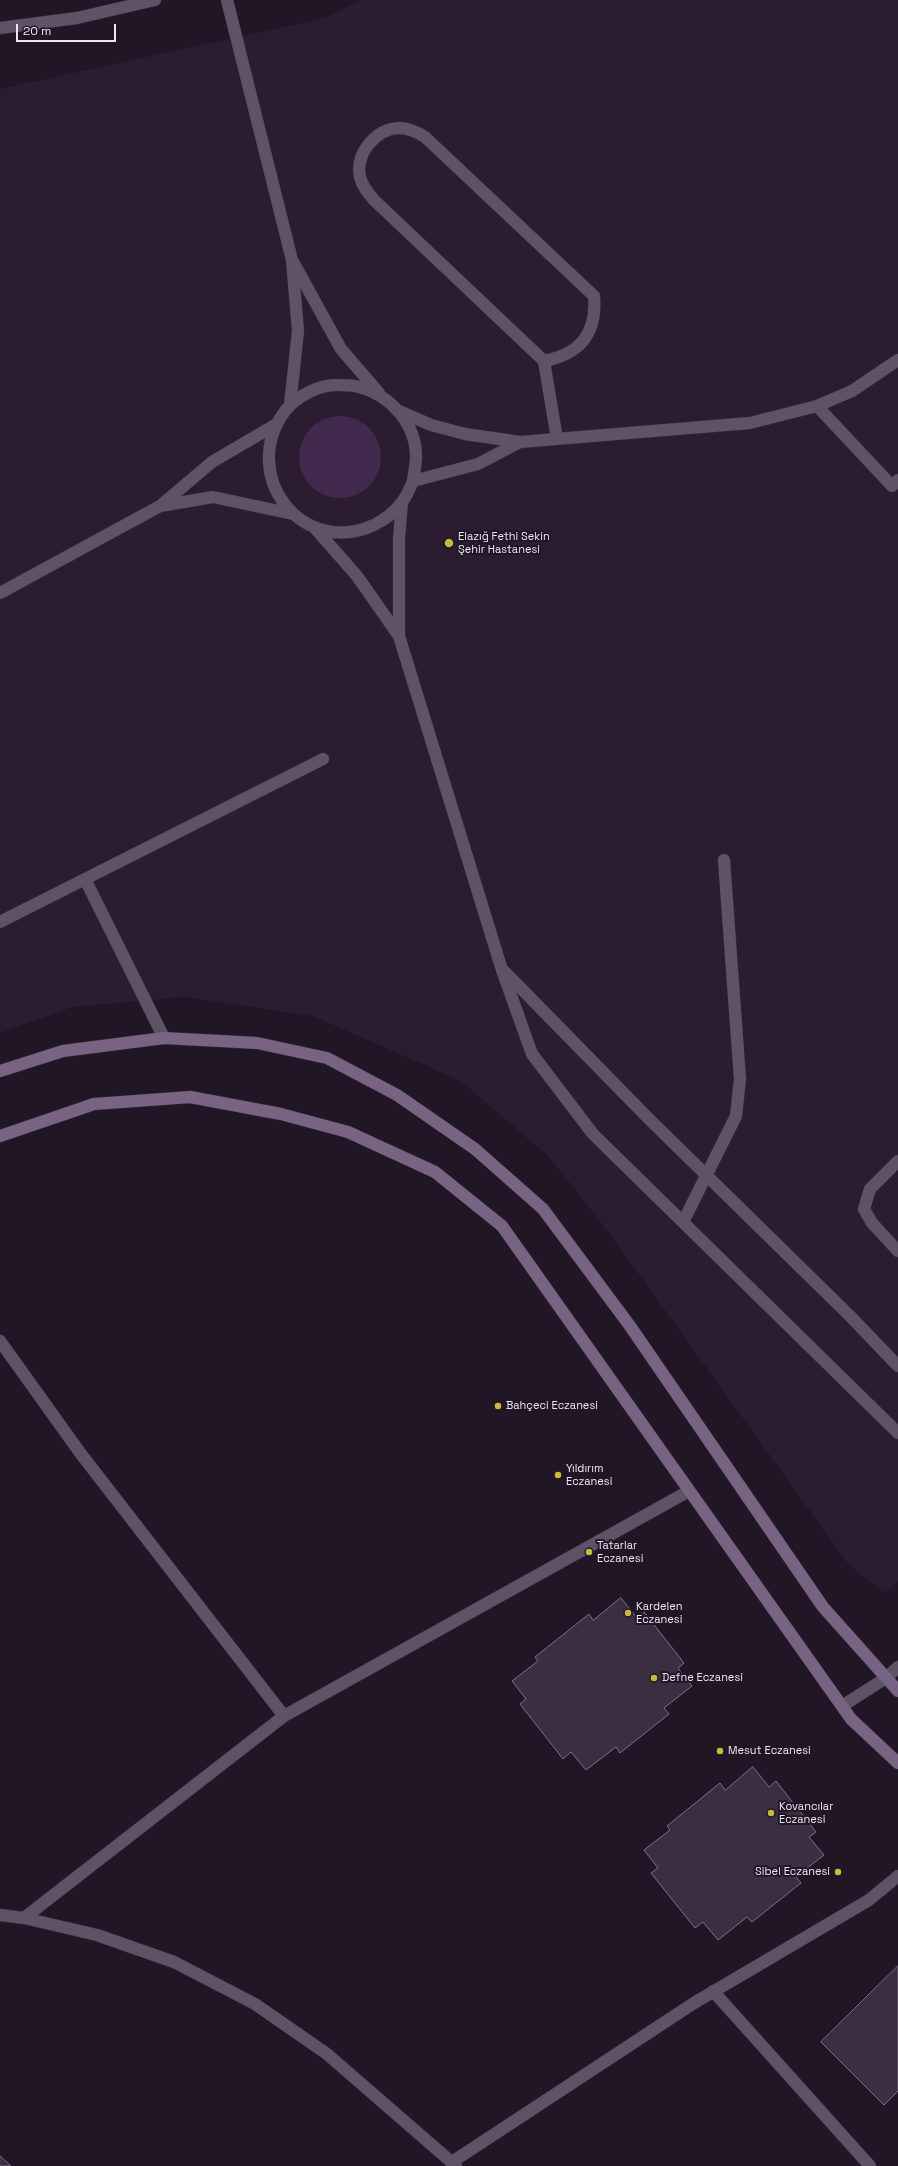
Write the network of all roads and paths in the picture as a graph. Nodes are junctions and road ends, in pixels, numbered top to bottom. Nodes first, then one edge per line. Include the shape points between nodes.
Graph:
1 (156, 0) edge
2 (227, 0) edge
3 (0, 28) edge
4 (292, 260) junction
5 (898, 360) edge
6 (544, 361) junction
7 (381, 395) junction
8 (290, 405) junction
9 (817, 406) junction
10 (400, 411) junction
11 (276, 425) junction
12 (557, 439) junction
13 (520, 442) junction
14 (898, 480) edge
15 (413, 481) junction
16 (402, 502) junction
17 (160, 506) junction
18 (293, 514) junction
19 (314, 527) junction
20 (0, 592) edge
21 (399, 636) junction
22 (323, 758) dead end
23 (724, 860) dead end
24 (84, 879) junction
25 (0, 922) edge
26 (502, 970) junction
27 (164, 1038) junction
28 (0, 1071) edge
29 (0, 1136) edge
30 (898, 1161) edge
31 (706, 1175) junction
32 (683, 1222) junction
33 (898, 1251) edge
34 (0, 1341) edge
35 (898, 1366) edge
36 (898, 1433) edge
37 (689, 1491) junction
38 (898, 1667) edge
39 (886, 1678) junction
40 (898, 1691) edge
41 (842, 1706) junction
42 (284, 1716) junction
43 (898, 1763) edge
44 (898, 1876) edge
45 (0, 1915) edge
46 (24, 1918) junction
47 (713, 1991) junction
48 (454, 2164) edge
49 (870, 2166) edge

1 - 3 street via 77,18
2 - 4 street
4 - 7 street via 341,349
4 - 8 street via 298,330
5 - 9 street via 852,391
6 - 6 street via 559,358 573,351 584,341 592,328 596,312 594,296 425,137 413,130 399,128 386,131 374,138 365,149 360,162 360,176 365,189
6 - 12 street
7 - 8 street via 358,386 333,385 310,392
7 - 10 street
8 - 11 street
9 - 12 street via 750,423
9 - 14 street via 892,486
10 - 13 street via 431,425 465,434
10 - 15 street via 412,432 416,456
11 - 17 street via 212,462
11 - 18 street via 268,449 269,473 278,496
12 - 13 street
13 - 15 street via 478,464
15 - 16 street
16 - 19 street via 384,520 362,530 338,533
16 - 21 street
17 - 18 street via 213,497
17 - 20 street
18 - 19 street
19 - 21 street via 356,576
21 - 26 street
22 - 24 street
23 - 31 street via 740,1079 736,1116
24 - 25 street
24 - 27 street
26 - 31 street
26 - 32 street via 532,1054 593,1134
27 - 28 street via 63,1051
27 - 39 street via 257,1043 327,1058 397,1095 475,1149 543,1209 630,1326 823,1607
29 - 37 street via 94,1104 190,1097 281,1114 348,1132 435,1172 502,1226
30 - 33 street via 870,1189 864,1209 872,1223
31 - 32 street
31 - 35 street
32 - 36 street
34 - 42 street via 81,1454
37 - 41 street
37 - 42 street
38 - 39 street
39 - 40 street
39 - 41 street
41 - 43 street via 851,1719
42 - 46 street
44 - 47 street via 869,1900
45 - 46 street
46 - 48 street via 97,1935 174,1962 255,2004 327,2054
47 - 48 street
47 - 49 street

